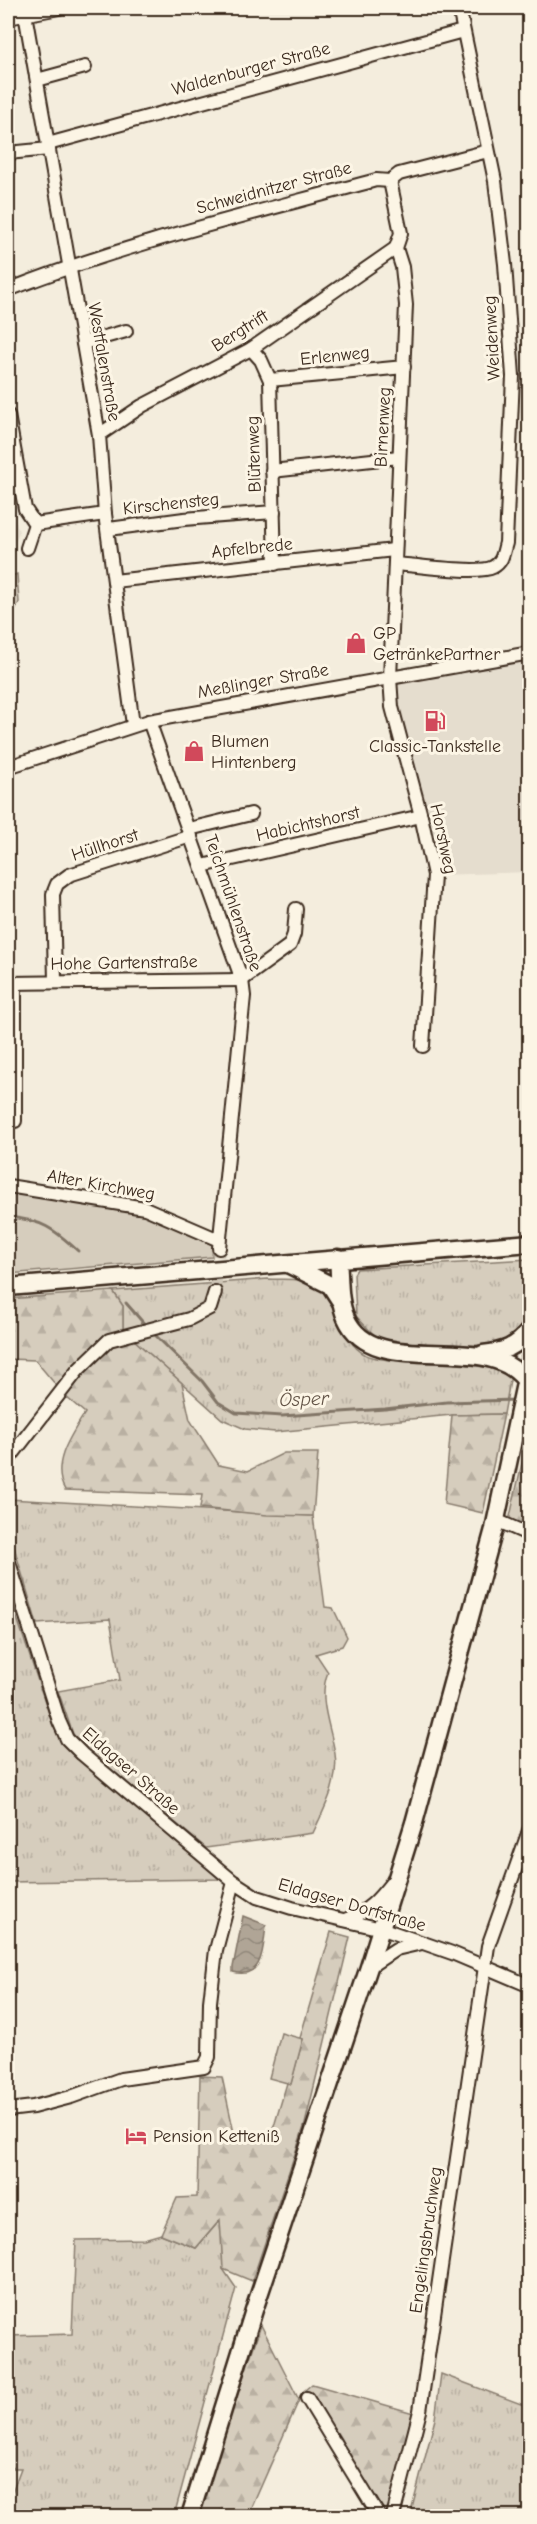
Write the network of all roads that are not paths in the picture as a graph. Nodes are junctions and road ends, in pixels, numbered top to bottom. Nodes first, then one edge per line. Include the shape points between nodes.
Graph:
1 (59, 8) edge
2 (459, 8) edge
3 (24, 11) edge
4 (8, 18) edge
5 (463, 31) junction
6 (85, 67) dead end
7 (37, 80) junction
8 (49, 146) junction
9 (488, 151) junction
10 (8, 153) edge
11 (390, 181) junction
12 (396, 248) junction
13 (69, 266) junction
14 (8, 290) edge
15 (126, 331) dead end
16 (83, 343) junction
17 (251, 349) junction
18 (404, 367) junction
19 (270, 381) junction
20 (8, 415) edge
21 (99, 435) junction
22 (399, 457) junction
23 (272, 471) junction
24 (274, 512) junction
25 (105, 514) junction
26 (34, 524) junction
27 (109, 529) junction
28 (27, 548) dead end
29 (394, 550) junction
30 (275, 564) junction
31 (395, 564) junction
32 (114, 581) junction
33 (530, 653) edge
34 (390, 678) junction
35 (149, 721) junction
36 (133, 725) junction
37 (8, 767) edge
38 (251, 814) dead end
39 (421, 816) junction
40 (190, 832) junction
41 (202, 866) junction
42 (296, 909) dead end
43 (242, 980) junction
44 (56, 981) junction
45 (11, 983) edge
46 (423, 1046) dead end
47 (15, 1121) dead end
48 (8, 1186) edge
49 (524, 1243) edge
50 (219, 1244) joint
51 (338, 1258) junction
52 (285, 1263) junction
53 (8, 1287) edge
54 (216, 1292) tunnel mouth
55 (341, 1303) junction
56 (530, 1330) edge
57 (470, 1355) junction
58 (530, 1360) edge
59 (525, 1383) junction
60 (8, 1460) edge
61 (496, 1521) junction
62 (530, 1535) edge
63 (8, 1559) edge
64 (530, 1827) edge
65 (397, 1876) junction
66 (234, 1882) junction
67 (344, 1920) junction
68 (381, 1929) junction
69 (422, 1943) junction
70 (484, 1966) junction
71 (369, 1967) junction
72 (530, 1986) edge
73 (8, 2110) edge
74 (307, 2398) dead end
75 (190, 2517) edge
76 (380, 2517) edge
77 (393, 2517) edge

1 - 3 street
2 - 5 street, Weidenweg
3 - 4 street
3 - 7 street, Westfalenstraße
5 - 8 street, Waldenburger Straße
5 - 9 street, Weidenweg
6 - 7 street
7 - 8 street, Westfalenstraße
8 - 10 street, Waldenburger Straße
8 - 13 street, Westfalenstraße
9 - 11 street, Schweidnitzer Straße via 399,174
9 - 31 street, Weidenweg via 505,264 513,376 506,543 501,560 492,568
11 - 12 street, Birnenweg via 401,233
11 - 13 street, Schweidnitzer Straße via 376,180 181,231
12 - 17 street, Bergtrift
12 - 18 street, Birnenweg via 406,305
13 - 14 street, Schweidnitzer Straße
13 - 16 street, Westfalenstraße
15 - 16 street
16 - 21 street, Westfalenstraße
17 - 19 street, Blütenweg
17 - 21 street, Bergtrift via 142,406
18 - 19 street, Erlenweg
18 - 22 street, Birnenweg
19 - 23 street, Blütenweg
20 - 26 street via 25,509
21 - 25 street, Westfalenstraße
22 - 23 street
22 - 29 street, Birnenweg
23 - 24 street, Blütenweg
24 - 27 street, Kirschensteg
24 - 30 street, Blütenweg
25 - 26 street
25 - 27 street, Westfalenstraße
26 - 28 street
27 - 32 street, Westfalenstraße
29 - 30 street, Apfelbrede
29 - 31 street, Birnenweg
30 - 32 street, Apfelbrede
31 - 34 street, Birnenweg
32 - 36 street, Westfalenstraße
33 - 34 street, Meßlinger Straße
34 - 35 street, Meßlinger Straße
34 - 39 street, Horstweg via 392,707
35 - 36 street, Meßlinger Straße
35 - 40 street, Teichmühlenstraße
36 - 37 street, Meßlinger Straße
38 - 40 street
39 - 41 street, Habichtshorst
39 - 46 street, Horstweg via 435,887
40 - 41 street, Teichmühlenstraße
40 - 44 street, Hüllhorst via 69,875 57,884 53,894
41 - 43 street, Teichmühlenstraße
42 - 43 street via 290,945
43 - 44 street, Hohe Gartenstraße
43 - 50 street, Teichmühlenstraße via 244,996
44 - 45 street, Hohe Gartenstraße
45 - 47 street
48 - 50 street, Alter Kirchweg via 145,1208
49 - 51 main road
51 - 52 main road
51 - 55 main road
52 - 53 main road
52 - 55 main road via 330,1285
54 - 60 street via 210,1308 189,1319 109,1340 78,1370
55 - 57 main road via 351,1327 378,1347
56 - 57 main road via 516,1345 500,1352
57 - 59 main road via 510,1365
58 - 59 main road
59 - 61 main road
61 - 62 street
61 - 65 main road
63 - 66 street, Eldagser Straße via 67,1739
64 - 70 street, Engelingsbruchweg
65 - 67 street via 375,1904
65 - 68 main road
66 - 67 street, Eldagser Dorfstraße via 257,1897
66 - 73 street via 216,1950 209,2057 204,2067 121,2079 71,2097
67 - 68 street, Eldagser Dorfstraße
68 - 69 street, Eldagser Dorfstraße
68 - 71 main road
69 - 70 street, Eldagser Dorfstraße
69 - 71 street via 396,1949
70 - 72 street, Eldagser Dorfstraße
70 - 77 street, Engelingsbruchweg via 420,2411
71 - 75 main road via 254,2310
74 - 76 street

